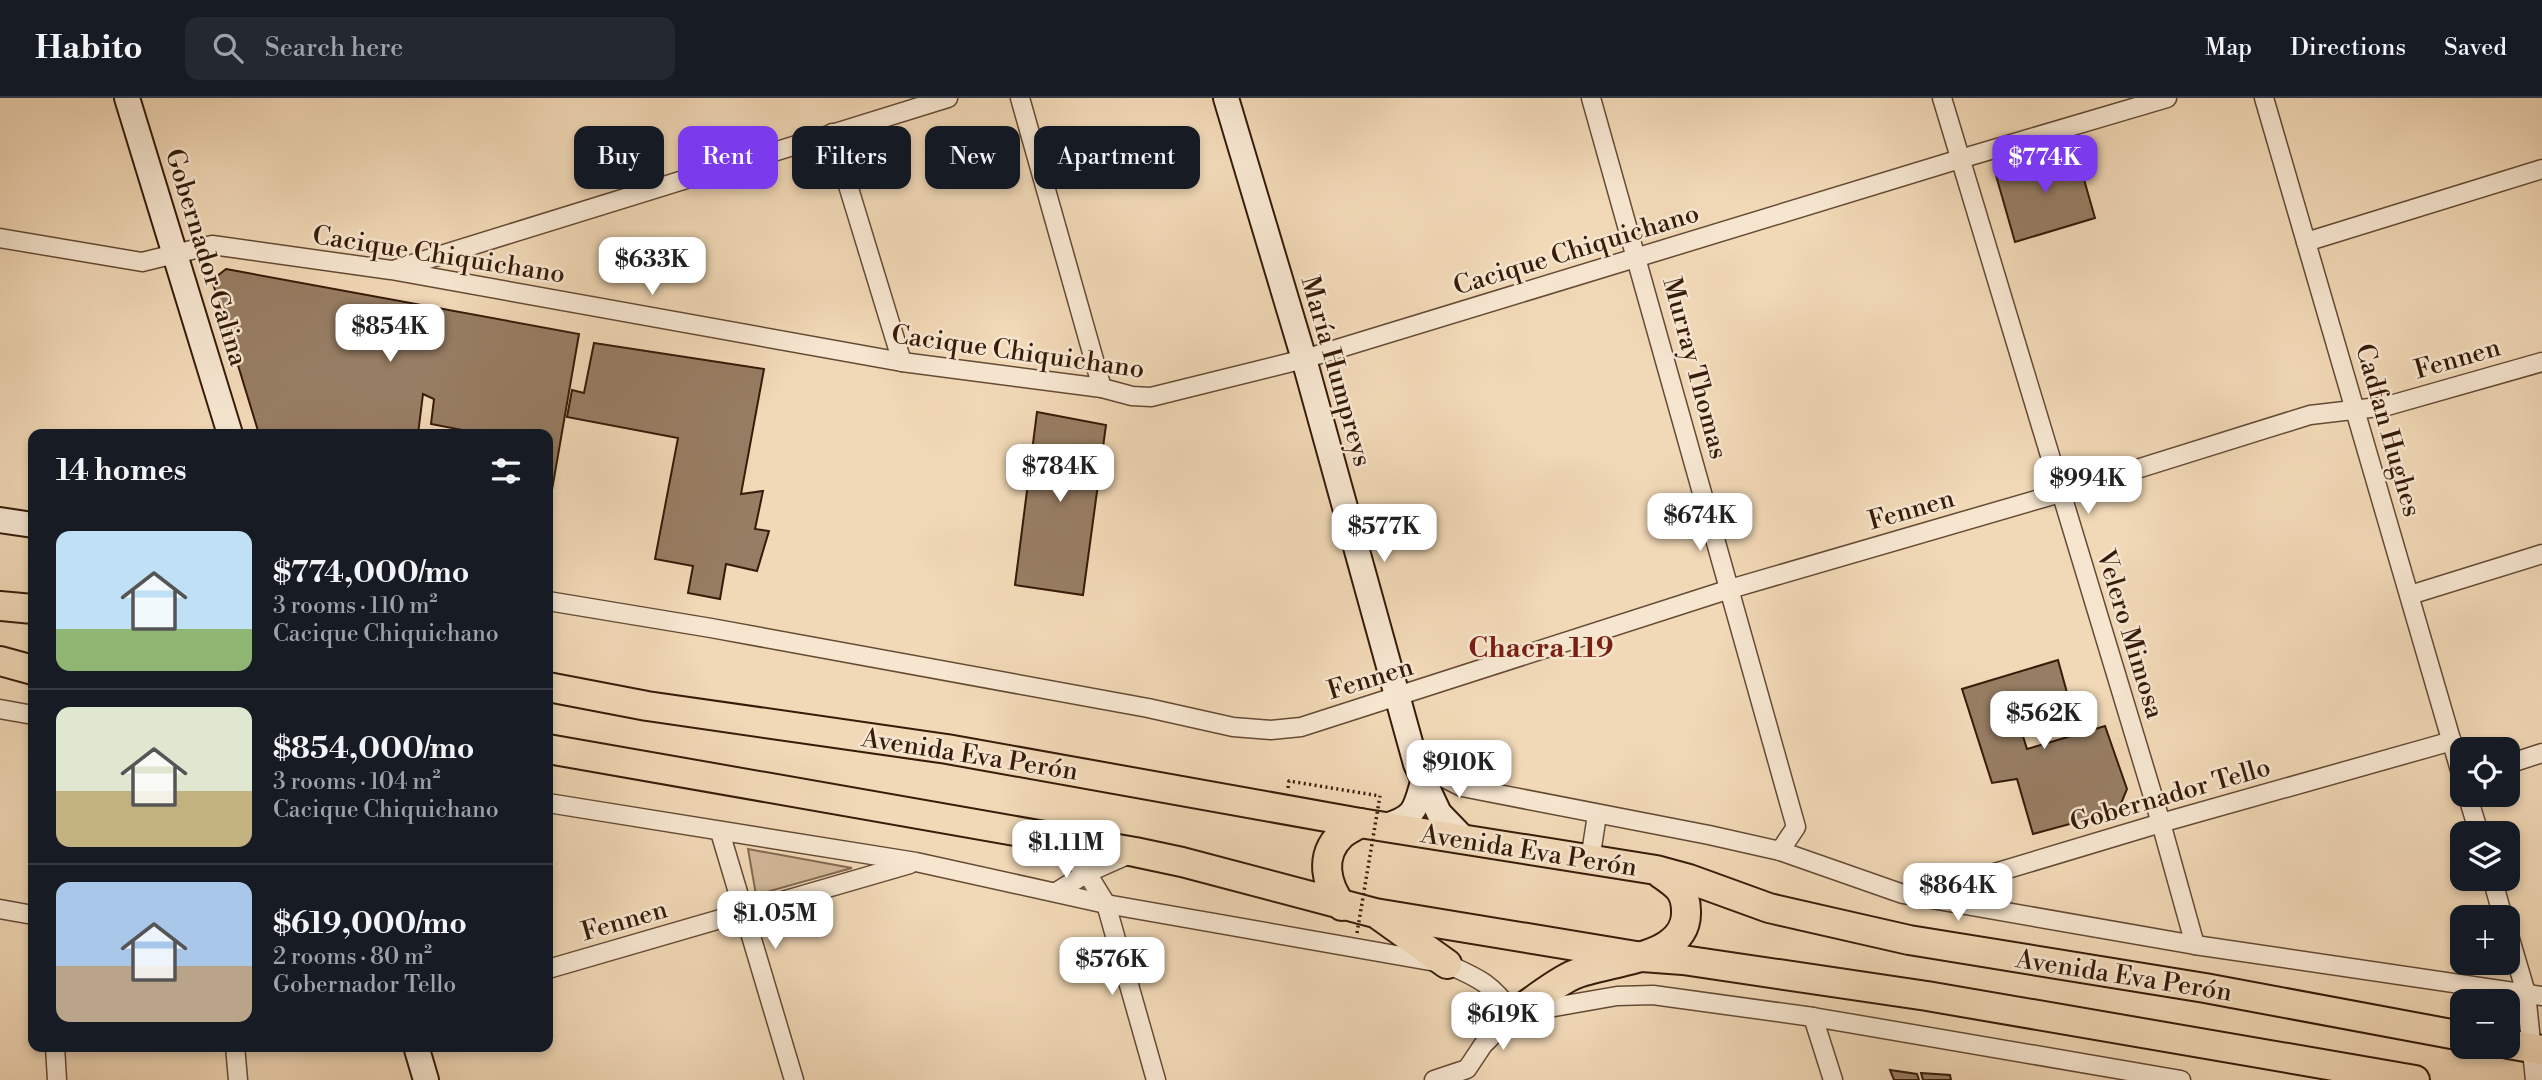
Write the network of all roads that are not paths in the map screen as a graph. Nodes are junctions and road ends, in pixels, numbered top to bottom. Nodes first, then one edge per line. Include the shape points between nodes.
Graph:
1 (127, 98) edge
2 (948, 98) edge
3 (1020, 98) edge
4 (1226, 98) edge
5 (1591, 98) edge
6 (1942, 98) edge
7 (2168, 98) edge
8 (2264, 98) edge
9 (858, 126) edge
10 (792, 146) edge
11 (1961, 159) junction
12 (2542, 169) edge
13 (849, 189) edge
14 (0, 238) edge
15 (2306, 242) junction
16 (175, 254) junction
17 (1638, 257) junction
18 (391, 270) junction
19 (1304, 359) junction
20 (902, 362) junction
21 (2542, 362) edge
22 (1102, 388) junction
23 (2356, 410) junction
24 (228, 429) edge
25 (2060, 493) junction
26 (0, 520) edge
27 (28, 524) edge
28 (2542, 554) edge
29 (1730, 589) junction
30 (2410, 595) junction
31 (553, 602) edge
32 (0, 606) edge
33 (28, 609) edge
34 (0, 661) edge
35 (28, 669) edge
36 (553, 688) edge
37 (1398, 697) junction
38 (0, 709) edge
39 (28, 714) edge
40 (2451, 737) edge
41 (2450, 742) edge
42 (553, 750) edge
43 (2542, 753) edge
44 (2520, 760) edge
45 (1420, 773) junction
46 (553, 804) edge
47 (1597, 815) junction
48 (2161, 823) junction
49 (1373, 825) junction
50 (720, 832) junction
51 (1050, 837) junction
52 (1465, 840) junction
53 (1780, 851) junction
54 (1135, 852) junction
55 (1590, 860) junction
56 (916, 862) junction
57 (1656, 870) junction
58 (1087, 873) junction
59 (1058, 891) junction
60 (1903, 894) junction
61 (1106, 904) junction
62 (1342, 906) junction
63 (0, 909) edge
64 (744, 912) junction
65 (28, 914) edge
66 (1366, 923) junction
67 (2194, 945) junction
68 (1642, 957) junction
69 (2520, 961) edge
70 (1447, 964) junction
71 (553, 968) edge
72 (2534, 994) edge
73 (1514, 1014) junction
74 (1813, 1017) junction
75 (2450, 1034) edge
76 (2527, 1048) edge
77 (55, 1052) edge
78 (236, 1052) edge
79 (418, 1052) edge
80 (1469, 1075) edge
81 (57, 1080) edge
82 (238, 1080) edge
83 (426, 1080) edge
84 (794, 1080) edge
85 (1156, 1080) edge
86 (1434, 1080) edge
87 (1833, 1080) edge
88 (2180, 1080) edge
89 (2416, 1080) edge
90 (2535, 1080) edge

1 - 16 street, Gobernador Galina
2 - 9 street
3 - 22 street
4 - 19 street, María Humpreys
5 - 17 street, Murray Thomas
6 - 11 street, Velero Mimosa
7 - 11 street, Cacique Chiquichano
8 - 15 street, Cadfan Hughes
10 - 18 street
11 - 17 street, Cacique Chiquichano
11 - 25 street, Velero Mimosa
12 - 15 street
13 - 20 street
14 - 16 street, Cacique Chiquichano via 142,262
15 - 23 street, Cadfan Hughes
16 - 18 street, Cacique Chiquichano via 212,245
16 - 24 street, Gobernador Galina
17 - 19 street, Cacique Chiquichano
17 - 29 street, Murray Thomas
18 - 20 street, Cacique Chiquichano
19 - 22 street, Cacique Chiquichano via 1151,397
19 - 37 street, María Humpreys
20 - 22 street, Cacique Chiquichano
21 - 23 street, Fennen
23 - 25 street, Fennen via 2310,415
23 - 30 street, Cadfan Hughes
25 - 29 street, Fennen
25 - 48 street, Velero Mimosa
26 - 27 street
28 - 30 street
29 - 37 street, Fennen
29 - 53 street, Murray Thomas via 1796,827
30 - 40 street, Cadfan Hughes
31 - 37 street, Fennen via 1233,727 1301,727
32 - 33 main road
34 - 35 main road
36 - 49 main road, Avenida Eva Perón via 947,749
37 - 45 street, María Humpreys
38 - 39 street
41 - 48 street, Gobernador Tello
42 - 51 main road, Avenida Eva Perón
43 - 44 street
45 - 47 street, Avenida Eva Perón via 1462,787
45 - 49 street via 1415,811 1404,820
45 - 52 street, María Humpreys via 1439,813
46 - 50 street
47 - 53 street, Avenida Eva Perón
47 - 55 street
48 - 60 street, Gobernador Tello via 1971,880
48 - 67 street, Velero Mimosa
49 - 52 main road, Avenida Eva Perón
49 - 62 main road via 1341,835 1330,851 1326,871 1330,890
50 - 56 street
50 - 64 street
51 - 54 main road, Avenida Eva Perón
51 - 58 street
52 - 55 main road, Avenida Eva Perón
53 - 60 street, Avenida Eva Perón
54 - 58 street
54 - 62 main road, Avenida Eva Perón
55 - 57 main road, Avenida Eva Perón
56 - 59 street
56 - 64 street, Fennen
57 - 68 main road via 1681,888 1687,921 1664,949
57 - 75 main road, Avenida Eva Perón via 1769,908 1909,940
58 - 59 street
58 - 61 street
59 - 61 street
60 - 67 street, Avenida Eva Perón
61 - 70 street
61 - 85 street
62 - 66 main road, Avenida Eva Perón
63 - 65 street
64 - 71 street, Fennen
64 - 84 street
66 - 68 main road, Avenida Eva Perón
66 - 70 main road
67 - 72 street, Avenida Eva Perón
68 - 73 main road via 1570,976
68 - 89 main road, Avenida Eva Perón via 1927,996
69 - 72 street
70 - 73 street via 1497,991
72 - 76 street
73 - 74 street via 1617,996 1653,995
73 - 80 street via 1483,1045
74 - 87 street
74 - 88 street
76 - 90 street
77 - 81 street
78 - 82 street
79 - 83 street
80 - 86 street

